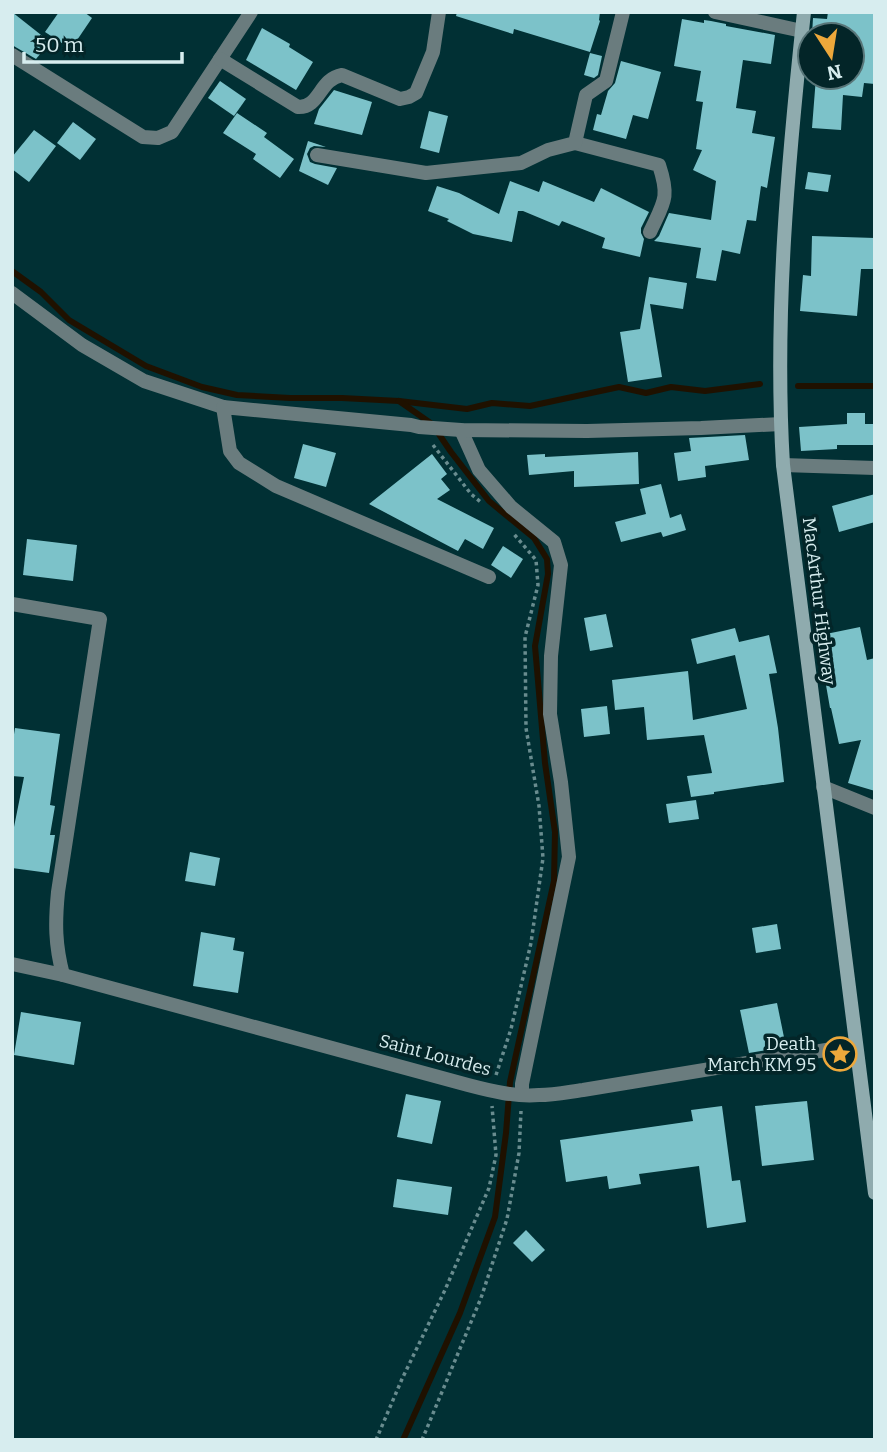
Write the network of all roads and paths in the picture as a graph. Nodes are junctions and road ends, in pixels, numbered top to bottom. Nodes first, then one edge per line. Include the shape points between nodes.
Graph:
1 (251, 12) edge
2 (439, 12) edge
3 (624, 12) edge
4 (715, 12) edge
5 (796, 30) edge
6 (12, 55) edge
7 (220, 59) junction
8 (797, 91) edge
9 (575, 143) junction
10 (317, 155) dead end
11 (650, 232) dead end
12 (12, 293) edge
13 (223, 407) junction
14 (781, 424) junction
15 (415, 426) junction
16 (454, 429) junction
17 (783, 465) junction
18 (875, 468) edge
19 (482, 503) dead end
20 (511, 531) dead end
21 (489, 577) dead end
22 (12, 604) edge
23 (823, 787) junction
24 (875, 808) edge
25 (12, 964) edge
26 (64, 975) junction
27 (856, 1045) junction
28 (494, 1091) junction
29 (519, 1095) junction
30 (872, 1151) edge
31 (875, 1193) edge
32 (376, 1440) edge
33 (422, 1440) edge

1 - 7 street
2 - 7 street via 433,52 416,93 400,99 342,75 333,76 312,103 298,107
3 - 9 street via 606,81 586,95
4 - 5 street
6 - 7 street via 144,137 158,138 172,132
8 - 14 main road, MacArthur Highway via 782,281
9 - 10 street via 521,163 426,173
9 - 11 street via 659,165 665,199
12 - 13 street via 82,345 144,381
13 - 15 street
13 - 21 street via 230,451 239,463 276,486
14 - 16 street via 587,431
14 - 17 main road, MacArthur Highway
15 - 16 street
15 - 19 path
16 - 29 street via 479,470 511,507 554,542 561,565 550,714 569,858
17 - 18 street
17 - 23 main road, MacArthur Highway
20 - 28 path via 536,559 538,585 525,637 526,728 543,858 531,943
22 - 26 street via 100,619 58,892 55,925
23 - 24 street
23 - 27 main road, MacArthur Highway
25 - 26 street, Saint Lourdes
26 - 28 street, Saint Lourdes
27 - 29 street, Saint Lourdes via 583,1090
27 - 30 main road, MacArthur Highway
28 - 29 street, Saint Lourdes
28 - 32 path via 496,1155 489,1188
29 - 33 path via 519,1153 507,1219 481,1298
30 - 31 main road, MacArthur Highway

